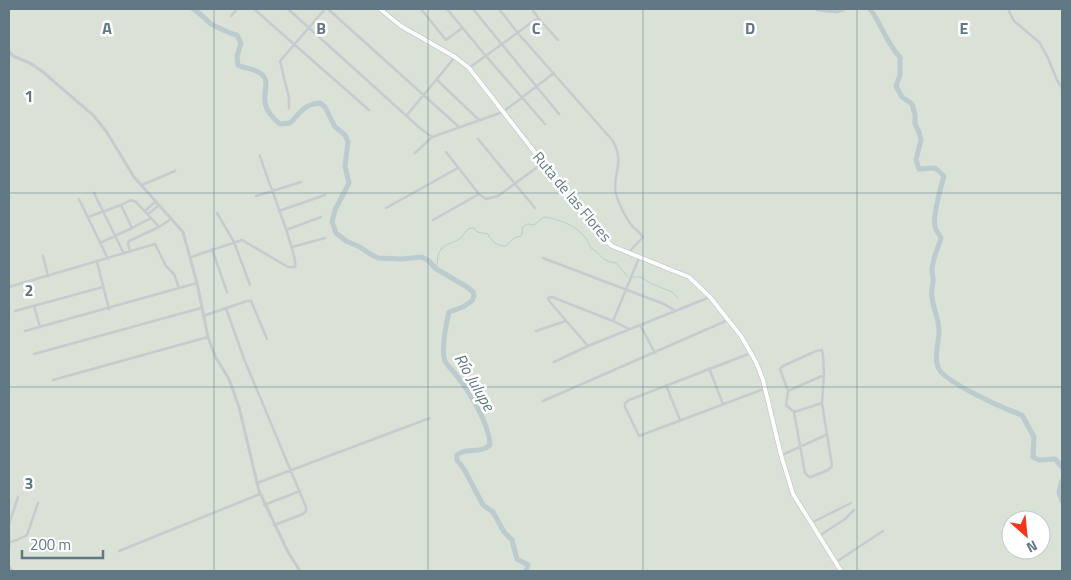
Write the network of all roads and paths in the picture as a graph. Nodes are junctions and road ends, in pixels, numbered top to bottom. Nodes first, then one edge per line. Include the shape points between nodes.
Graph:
1 (238, 9) edge
2 (254, 9) edge
3 (288, 9) edge
4 (326, 9) edge
5 (380, 9) edge
6 (421, 9) edge
7 (447, 9) edge
8 (473, 9) edge
9 (499, 9) edge
10 (532, 9) edge
11 (1008, 9) edge
12 (231, 16) dead end
13 (539, 19) junction
14 (308, 27) junction
15 (462, 28) junction
16 (517, 32) junction
17 (558, 40) dead end
18 (293, 44) junction
19 (500, 44) junction
20 (9, 51) edge
21 (485, 56) junction
22 (455, 57) junction
23 (469, 68) junction
24 (554, 73) junction
25 (436, 79) junction
26 (535, 86) junction
27 (1062, 88) edge
28 (423, 95) junction
29 (522, 97) junction
30 (289, 108) dead end
31 (368, 110) dead end
32 (503, 112) junction
33 (558, 114) dead end
34 (407, 115) junction
35 (479, 120) junction
36 (545, 124) dead end
37 (460, 127) junction
38 (432, 137) junction
39 (478, 139) dead end
40 (446, 152) dead end
41 (415, 153) dead end
42 (260, 156) dead end
43 (543, 163) junction
44 (458, 168) junction
45 (175, 170) dead end
46 (301, 182) dead end
47 (514, 184) junction
48 (140, 186) junction
49 (271, 191) junction
50 (94, 193) dead end
51 (479, 194) junction
52 (325, 195) dead end
53 (256, 196) dead end
54 (79, 199) dead end
55 (155, 202) junction
56 (120, 205) junction
57 (158, 206) junction
58 (386, 208) dead end
59 (535, 208) dead end
60 (145, 211) junction
61 (279, 211) junction
62 (102, 212) junction
63 (217, 213) dead end
64 (148, 214) junction
65 (88, 217) junction
66 (321, 217) dead end
67 (151, 218) junction
68 (171, 219) junction
69 (433, 220) dead end
70 (159, 227) junction
71 (132, 228) junction
72 (286, 230) junction
73 (114, 236) junction
74 (325, 238) dead end
75 (234, 242) junction
76 (100, 243) junction
77 (292, 247) junction
78 (212, 249) junction
79 (130, 252) junction
80 (629, 252) junction
81 (124, 254) junction
82 (43, 256) dead end
83 (640, 256) junction
84 (191, 257) junction
85 (543, 258) dead end
86 (108, 259) junction
87 (97, 262) junction
88 (48, 277) junction
89 (197, 283) junction
90 (250, 285) dead end
91 (9, 287) edge
92 (103, 288) junction
93 (179, 288) junction
94 (625, 290) junction
95 (227, 292) dead end
96 (710, 297) junction
97 (34, 306) junction
98 (202, 308) junction
99 (226, 308) junction
100 (109, 309) junction
101 (674, 310) junction
102 (15, 311) dead end
103 (203, 316) junction
104 (566, 320) junction
105 (728, 320) junction
106 (613, 321) junction
107 (640, 324) junction
108 (40, 327) junction
109 (629, 329) junction
110 (25, 331) dead end
111 (536, 331) dead end
112 (208, 336) junction
113 (267, 339) dead end
114 (588, 346) junction
115 (655, 353) junction
116 (751, 353) junction
117 (34, 354) dead end
118 (554, 362) dead end
119 (709, 368) junction
120 (824, 375) junction
121 (53, 380) dead end
122 (666, 385) junction
123 (765, 388) junction
124 (788, 391) junction
125 (543, 401) dead end
126 (822, 403) junction
127 (723, 404) junction
128 (794, 412) junction
129 (430, 418) dead end
130 (680, 420) junction
131 (826, 435) junction
132 (801, 447) junction
133 (781, 456) junction
134 (291, 470) junction
135 (256, 482) junction
136 (300, 491) junction
137 (260, 494) junction
138 (18, 497) dead end
139 (38, 503) dead end
140 (851, 503) dead end
141 (264, 505) junction
142 (854, 510) dead end
143 (810, 523) junction
144 (9, 524) edge
145 (274, 526) junction
146 (9, 530) edge
147 (883, 531) dead end
148 (819, 536) junction
149 (10, 542) edge
150 (9, 547) edge
151 (119, 551) dead end
152 (836, 562) junction
153 (9, 566) edge
154 (12, 571) edge
155 (300, 571) edge
156 (841, 571) edge

1 - 12 street
2 - 18 street
3 - 14 street
4 - 14 street
4 - 28 street
5 - 22 main road, Ruta de las Flores
6 - 15 street via 446,40
7 - 15 street
8 - 19 street
9 - 16 street
10 - 13 street
11 - 27 street via 1014,21 1038,42
13 - 16 street
13 - 17 street
14 - 18 street
14 - 34 street
15 - 21 street
16 - 19 street
16 - 24 street
18 - 30 street via 280,61
18 - 31 street
19 - 21 street
19 - 26 street
20 - 48 street via 44,72 94,116
21 - 23 street
21 - 29 street
22 - 23 main road, Ruta de las Flores
22 - 25 street
23 - 32 main road, Ruta de las Flores
24 - 26 street
24 - 80 street via 608,133 618,150 616,193 629,221 643,237
25 - 28 street
25 - 35 street
26 - 29 street
26 - 33 street
28 - 34 street
28 - 37 street
29 - 32 street
29 - 36 street
32 - 35 street
32 - 43 main road, Ruta de las Flores
34 - 38 street
35 - 37 street
37 - 38 street
38 - 41 street
39 - 47 street
40 - 44 street
42 - 49 street
43 - 47 street
43 - 80 main road, Ruta de las Flores via 606,241
44 - 51 street
44 - 58 street
45 - 48 street
46 - 49 street
47 - 51 street via 490,199
47 - 59 street
48 - 55 street
49 - 53 street
49 - 61 street
50 - 62 street
51 - 69 street
52 - 61 street
54 - 65 street
55 - 57 street
55 - 60 street
56 - 60 street via 134,200
56 - 62 street
56 - 71 street
57 - 64 street
57 - 68 street
60 - 64 street
61 - 72 street
62 - 65 street
62 - 73 street
63 - 75 street
64 - 67 street
65 - 76 street
66 - 72 street
67 - 70 street
67 - 71 street
68 - 70 street
68 - 84 street via 183,232
70 - 79 street via 130,241
71 - 73 street
72 - 77 street
73 - 76 street
73 - 81 street
74 - 77 street
75 - 77 street via 242,240 292,268 296,264
75 - 78 street
75 - 90 street
76 - 86 street
78 - 84 street
78 - 95 street
79 - 81 street
79 - 93 street via 155,244
80 - 83 main road, Ruta de las Flores
81 - 86 street
82 - 88 street
83 - 94 street
83 - 96 main road, Ruta de las Flores via 689,277
84 - 89 street
85 - 94 street
86 - 87 street
87 - 88 street
87 - 92 street
88 - 91 street
89 - 93 street
89 - 98 street
92 - 97 street
92 - 100 street
93 - 100 street
94 - 101 street
94 - 106 street
96 - 101 street
96 - 105 main road, Ruta de las Flores
97 - 102 street
97 - 108 street
98 - 103 street
98 - 117 street
99 - 103 street
99 - 113 street via 251,301
99 - 134 street
100 - 108 street
101 - 107 street
103 - 112 street
104 - 106 street via 548,298
104 - 111 street
104 - 114 street
105 - 115 street
105 - 116 main road, Ruta de las Flores
106 - 109 street
107 - 109 street
107 - 115 street
108 - 110 street
109 - 114 street
112 - 121 street
112 - 135 street via 239,407
114 - 118 street
115 - 125 street
116 - 119 street
116 - 123 main road, Ruta de las Flores
119 - 122 street
119 - 127 street
120 - 124 street
120 - 124 street via 824,355 819,350 781,367
120 - 126 street
122 - 130 street
122 - 130 street via 629,400 625,407 639,436
123 - 127 street
123 - 133 main road, Ruta de las Flores
124 - 128 street via 786,405
126 - 128 street
126 - 131 street
127 - 130 street
128 - 132 street
129 - 134 street
131 - 132 street
131 - 132 street via 832,463 828,470 808,477
132 - 133 street
133 - 143 main road, Ruta de las Flores via 793,494
134 - 135 street
134 - 136 street
135 - 137 street
136 - 141 street
136 - 145 street via 306,511
137 - 141 street
137 - 151 street
138 - 144 street
139 - 149 street via 27,535
140 - 143 street
141 - 145 street
142 - 148 street
143 - 148 main road, Ruta de las Flores
145 - 155 street
146 - 149 street
147 - 152 street
148 - 152 main road, Ruta de las Flores
149 - 150 street
152 - 156 main road, Ruta de las Flores
153 - 154 street

